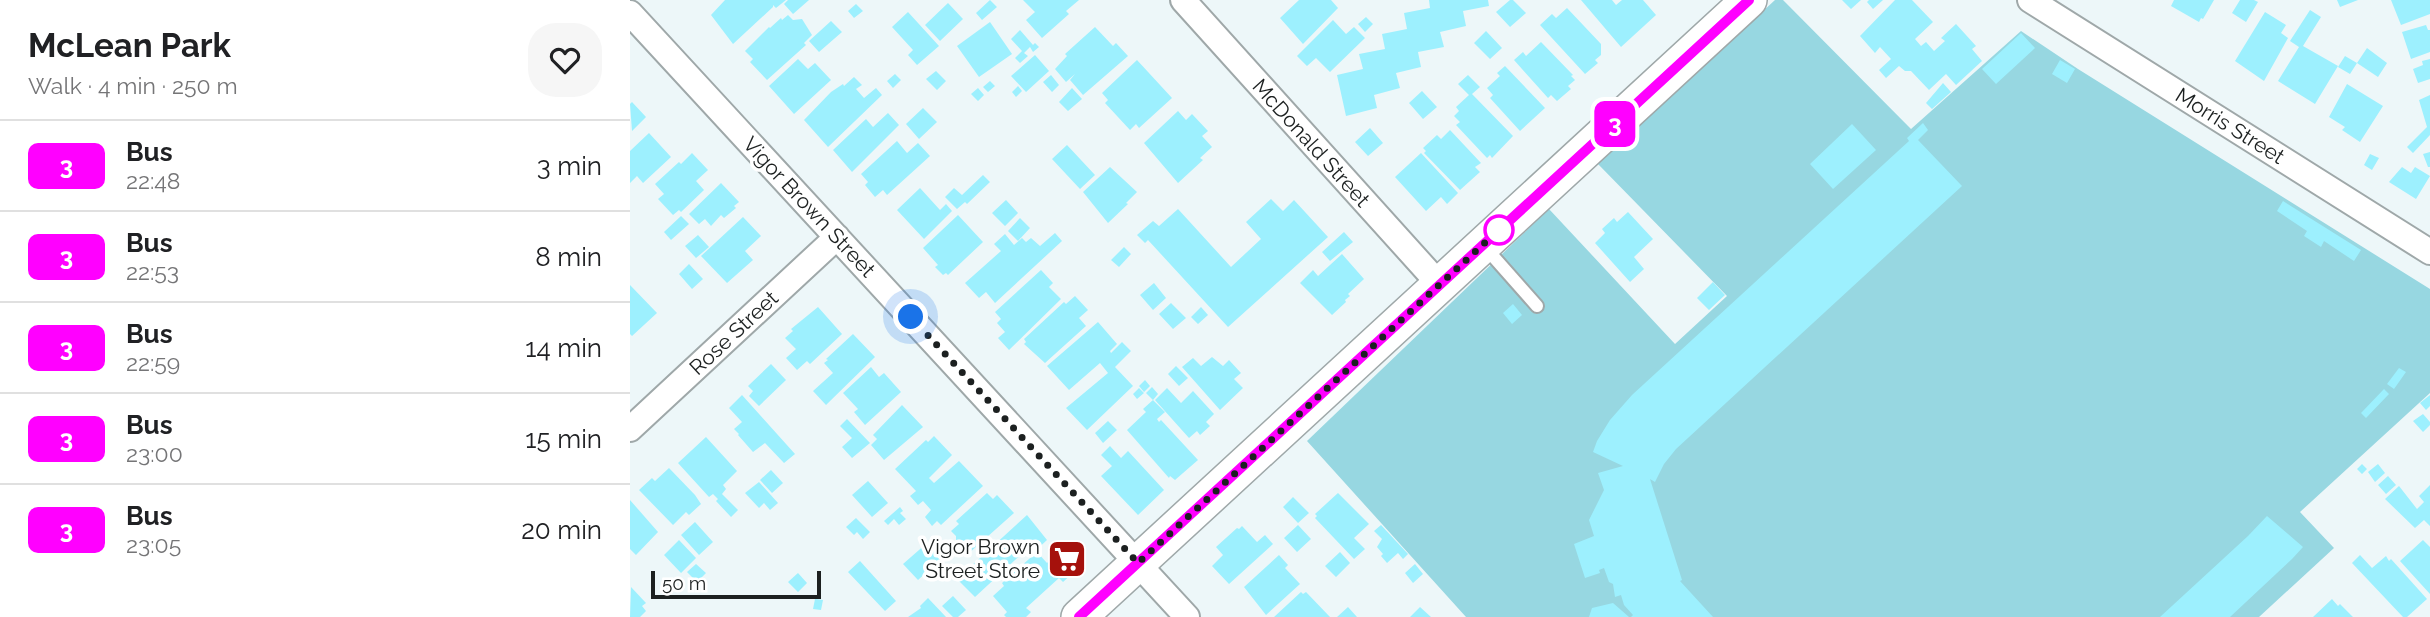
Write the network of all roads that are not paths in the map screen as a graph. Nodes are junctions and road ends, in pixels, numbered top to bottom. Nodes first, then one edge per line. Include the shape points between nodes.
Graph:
1 (1182, 0) edge
2 (1749, 0) edge
3 (2030, 0) edge
4 (630, 13) edge
5 (838, 237) junction
6 (1483, 245) junction
7 (2430, 252) edge
8 (1440, 285) junction
9 (1537, 306) dead end
10 (630, 429) edge
11 (1138, 563) junction
12 (1079, 617) edge
13 (1187, 617) edge

1 - 8 street, McDonald Street
2 - 6 main road
3 - 7 street, Morris Street
4 - 5 street, Vigor Brown Street
5 - 10 street, Rose Street
5 - 11 street, Vigor Brown Street
6 - 8 main road
6 - 9 lane
8 - 11 main road
11 - 12 main road
11 - 13 street, Vigor Brown Street

